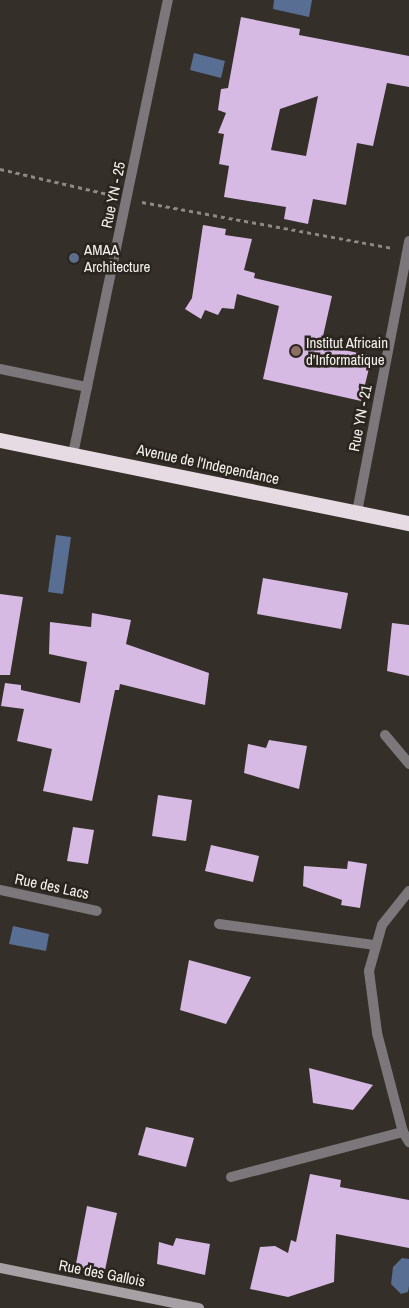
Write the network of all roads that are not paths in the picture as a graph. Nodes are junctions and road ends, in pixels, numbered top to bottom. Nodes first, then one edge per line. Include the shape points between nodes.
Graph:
1 (168, 0) edge
2 (408, 246) edge
3 (0, 369) edge
4 (87, 387) junction
5 (0, 440) edge
6 (73, 454) junction
7 (357, 512) junction
8 (409, 523) edge
9 (384, 735) dead end
10 (409, 764) edge
11 (0, 890) edge
12 (409, 891) edge
13 (97, 911) dead end
14 (219, 924) dead end
15 (374, 945) junction
16 (403, 1132) junction
17 (409, 1142) edge
18 (231, 1177) dead end
19 (0, 1268) edge
20 (199, 1308) edge

1 - 4 street, Rue YN - 25
2 - 7 street, Rue YN - 21
3 - 4 street
4 - 6 street, Rue YN - 25
5 - 6 highway, Avenue de l'Independance
6 - 7 highway, Avenue de l'Independance
7 - 8 highway, Avenue de l'Independance
9 - 10 street
11 - 13 street, Rue des Lacs
12 - 15 street via 382,925
14 - 15 street
15 - 16 street via 369,972 377,1033
16 - 17 street
16 - 18 street
19 - 20 street, Rue des Gallois

